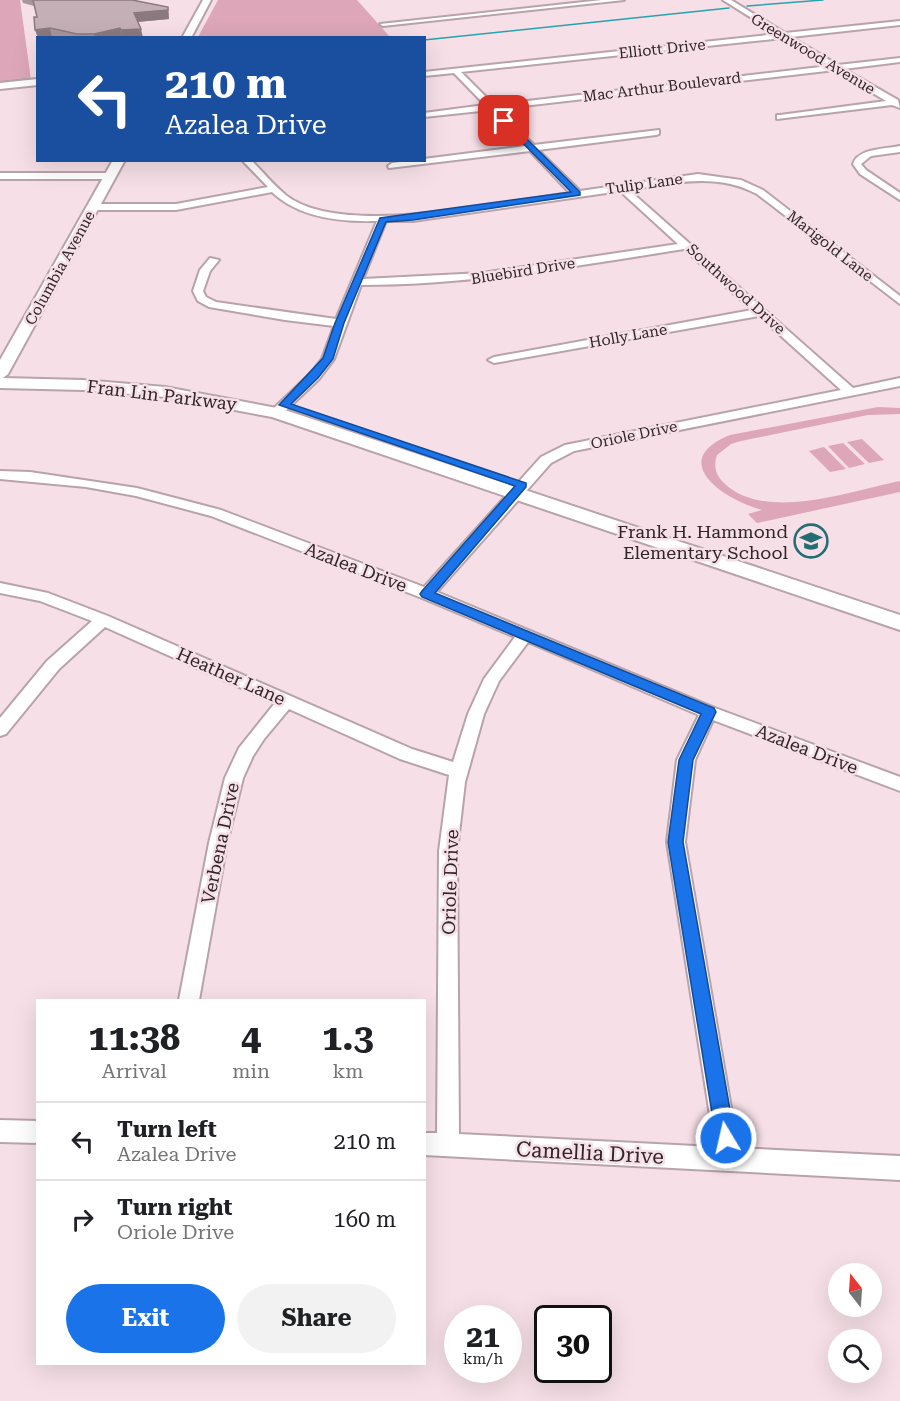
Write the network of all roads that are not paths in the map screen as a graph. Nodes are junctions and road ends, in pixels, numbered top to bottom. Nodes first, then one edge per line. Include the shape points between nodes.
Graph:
1 (207, 0) edge
2 (621, 0) edge
3 (726, 0) edge
4 (584, 2) edge
5 (488, 7) dead end
6 (496, 13) junction
7 (900, 23) edge
8 (383, 24) dead end
9 (187, 36) edge
10 (782, 36) junction
11 (900, 60) edge
12 (835, 67) junction
13 (456, 71) junction
14 (426, 74) edge
15 (36, 82) edge
16 (0, 86) edge
17 (898, 103) edge
18 (491, 107) junction
19 (426, 115) edge
20 (780, 117) dead end
21 (656, 132) dead end
22 (531, 148) junction
23 (900, 149) edge
24 (118, 162) edge
25 (248, 162) edge
26 (424, 162) edge
27 (426, 162) edge
28 (393, 166) dead end
29 (0, 176) edge
30 (110, 176) junction
31 (622, 188) junction
32 (272, 189) junction
33 (760, 192) joint
34 (577, 194) junction
35 (900, 197) edge
36 (94, 207) junction
37 (382, 220) junction
38 (688, 245) junction
39 (214, 260) dead end
40 (357, 282) junction
41 (897, 297) edge
42 (762, 312) junction
43 (340, 323) junction
44 (494, 360) dead end
45 (0, 375) edge
46 (900, 382) edge
47 (0, 383) edge
48 (849, 392) junction
49 (280, 409) junction
50 (0, 475) edge
51 (518, 489) junction
52 (0, 588) edge
53 (427, 594) junction
54 (900, 612) edge
55 (103, 620) junction
56 (900, 624) edge
57 (524, 636) junction
58 (287, 701) junction
59 (709, 712) junction
60 (0, 730) edge
61 (459, 770) junction
62 (900, 784) edge
63 (189, 999) edge
64 (0, 1131) edge
65 (36, 1132) edge
66 (426, 1144) edge
67 (448, 1145) junction
68 (729, 1161) junction
69 (900, 1168) edge

1 - 9 street
2 - 4 street
3 - 10 street, Greenwood Avenue
4 - 6 street
5 - 6 street
6 - 8 street
7 - 10 street, Elliott Drive
10 - 12 street, Greenwood Avenue
10 - 13 street, Elliott Drive
11 - 12 street, Mac Arthur Boulevard
12 - 17 street, Greenwood Avenue
12 - 18 street, Mac Arthur Boulevard
13 - 14 street, Elliott Drive
13 - 18 street
15 - 16 street
17 - 20 street
18 - 19 street, Mac Arthur Boulevard
18 - 22 street
21 - 22 street
22 - 27 street
22 - 34 street
23 - 35 street via 858,160 858,168
24 - 30 street, Columbia Avenue
25 - 32 street, Tulip Lane
26 - 28 street
29 - 30 street
30 - 36 street, Columbia Avenue
31 - 33 street, Tulip Lane via 719,177 745,183
31 - 34 street, Tulip Lane
31 - 38 street, Southwood Drive
32 - 36 street via 176,207
32 - 37 street, Tulip Lane via 294,204 320,214
33 - 41 street, Marigold Lane
34 - 37 street, Tulip Lane
36 - 45 street, Columbia Avenue
37 - 40 street
38 - 40 street, Bluebird Drive via 464,280
38 - 42 street, Southwood Drive
39 - 43 street via 198,291 202,299 213,305
40 - 43 street
42 - 44 street, Holly Lane
42 - 48 street, Southwood Drive
43 - 49 street via 328,359
45 - 49 street, Fran Lin Parkway via 170,385
46 - 48 street, Oriole Drive
47 - 49 street, Fran Lin Parkway via 165,392
48 - 51 street, Oriole Drive via 570,448 546,460
49 - 51 street, Fran Lin Parkway
50 - 53 street, Azalea Drive via 86,483 216,513
51 - 53 street, Oriole Drive
51 - 54 street, Fran Lin Parkway
51 - 56 street, Fran Lin Parkway
52 - 55 street, Heather Lane via 43,597
53 - 57 street, Azalea Drive
55 - 58 street, Heather Lane
55 - 60 street via 52,665
57 - 59 street, Azalea Drive
57 - 61 street, Oriole Drive via 492,679 476,714
58 - 61 street, Heather Lane via 418,760
58 - 63 street, Verbena Drive via 258,734 234,778
59 - 62 street, Azalea Drive
59 - 68 street via 686,760 675,842
61 - 67 street, Oriole Drive via 448,851
64 - 65 street
66 - 67 street, Camellia Drive
67 - 68 street, Camellia Drive
68 - 69 street, Camellia Drive

